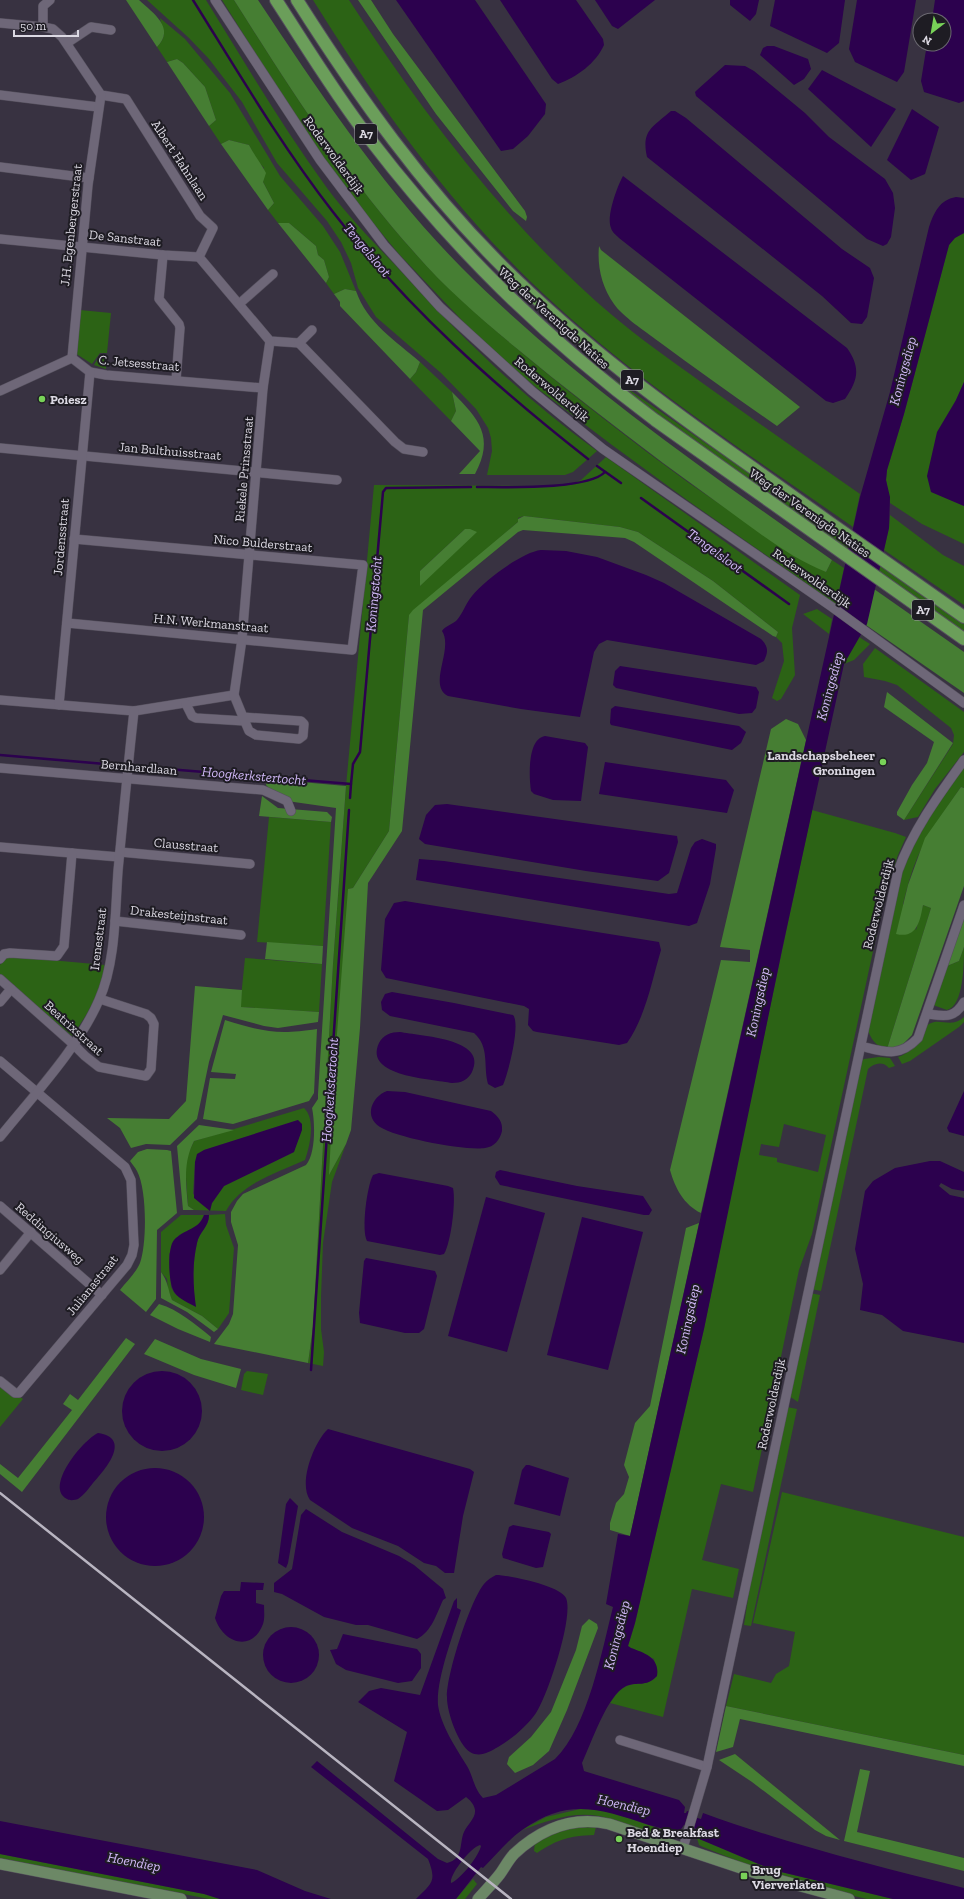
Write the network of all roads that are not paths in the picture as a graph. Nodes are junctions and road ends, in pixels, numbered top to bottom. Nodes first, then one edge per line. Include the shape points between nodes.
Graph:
1 (50, 0) edge
2 (215, 0) edge
3 (276, 0) edge
4 (297, 0) edge
5 (0, 22) edge
6 (43, 27) junction
7 (111, 30) dead end
8 (67, 43) junction
9 (0, 95) edge
10 (101, 95) junction
11 (98, 108) junction
12 (0, 167) edge
13 (89, 178) junction
14 (0, 239) edge
15 (81, 247) junction
16 (163, 255) junction
17 (199, 257) junction
18 (273, 274) dead end
19 (239, 304) junction
20 (312, 330) dead end
21 (270, 342) junction
22 (299, 343) junction
23 (72, 358) junction
24 (90, 372) junction
25 (176, 380) junction
26 (264, 388) junction
27 (0, 391) edge
28 (0, 448) edge
29 (423, 452) dead end
30 (82, 456) junction
31 (256, 472) junction
32 (337, 480) dead end
33 (74, 539) junction
34 (249, 556) junction
35 (964, 617) edge
36 (66, 623) junction
37 (242, 639) junction
38 (964, 639) edge
39 (352, 650) joint
40 (234, 695) junction
41 (0, 700) edge
42 (964, 703) edge
43 (186, 704) junction
44 (59, 705) junction
45 (134, 712) junction
46 (243, 719) junction
47 (964, 760) edge
48 (0, 768) edge
49 (126, 779) junction
50 (291, 811) dead end
51 (0, 846) edge
52 (72, 853) junction
53 (120, 854) junction
54 (250, 864) dead end
55 (964, 905) edge
56 (114, 921) junction
57 (241, 935) dead end
58 (0, 959) edge
59 (0, 979) edge
60 (11, 989) junction
61 (100, 998) junction
62 (0, 1002) edge
63 (964, 1002) edge
64 (927, 1014) junction
65 (73, 1044) junction
66 (861, 1046) junction
67 (0, 1062) edge
68 (37, 1091) junction
69 (0, 1137) edge
70 (0, 1206) edge
71 (31, 1232) junction
72 (0, 1270) edge
73 (102, 1295) junction
74 (0, 1382) edge
75 (620, 1740) dead end
76 (707, 1767) junction
77 (683, 1848) junction
78 (0, 1864) edge
79 (181, 1899) edge
80 (478, 1899) edge
81 (849, 1899) edge

1 - 6 street via 43,6
2 - 42 street, Roderwolderdijk via 320,160 384,245 440,307 532,391 603,449 832,607
3 - 38 highway, Weg der Verenigde Naties / A7 via 368,136 437,222 500,289 617,392
4 - 35 highway, Weg der Verenigde Naties / A7 via 391,138 445,204 505,269 562,323 646,391
5 - 6 street
6 - 8 street via 58,32
7 - 8 street via 91,27
8 - 10 street
9 - 11 street
10 - 11 street, J.H. Egenbergerstraat
10 - 17 street, Albert Hahnlaan via 126,98 200,216 213,228
11 - 13 street, J.H. Egenbergerstraat
12 - 13 street
13 - 15 street, J.H. Egenbergerstraat
14 - 15 street, De Sanstraat
15 - 16 street, De Sanstraat
15 - 23 street, J.H. Egenbergerstraat
16 - 17 street, De Sanstraat
16 - 25 street via 159,299 180,328
17 - 19 street
18 - 19 street
19 - 21 street
20 - 22 street
21 - 22 street
21 - 26 street, Riekele Prinsstraat
22 - 29 street via 395,442 404,449
23 - 24 street, C. Jetsesstraat
23 - 27 street
24 - 25 street, C. Jetsesstraat
24 - 30 street, Jordensstraat
25 - 26 street, C. Jetsesstraat
26 - 31 street, Riekele Prinsstraat
28 - 30 street, Jan Bulthuisstraat
30 - 31 street, Jan Bulthuisstraat
30 - 33 street, Jordensstraat
31 - 32 street, Jan Bulthuisstraat
31 - 34 street, Riekele Prinsstraat
33 - 34 street, Nico Bulderstraat
33 - 36 street, Jordensstraat
34 - 37 street, Riekele Prinsstraat
34 - 39 street, Nico Bulderstraat via 363,565
36 - 37 street, H.N. Werkmanstraat
36 - 44 street, Jordensstraat
37 - 39 street, H.N. Werkmanstraat
37 - 40 street, Riekele Prinsstraat
40 - 43 street
40 - 46 street
41 - 44 street
43 - 45 street
43 - 46 street via 192,716 196,718
44 - 45 street
45 - 49 street, Irenestraat
46 - 46 street via 301,721 304,724 303,736 299,739 256,735 249,731
47 - 66 street, Roderwolderdijk via 915,830 898,871
48 - 49 street, Bernhardlaan
49 - 50 street, Bernhardlaan via 263,790 288,801
49 - 53 street, Irenestraat
51 - 52 street, Clausstraat
52 - 53 street, Clausstraat
52 - 58 street via 64,946 61,952 57,956 10,953 4,954
53 - 54 street, Clausstraat
53 - 56 street, Irenestraat
55 - 64 street
56 - 57 street, Drakesteijnstraat
56 - 61 street, Irenestraat via 108,974
59 - 60 street, Beatrixstraat
60 - 62 street
60 - 65 street, Beatrixstraat
61 - 65 street, Irenestraat via 89,1021
61 - 65 street, Beatrixstraat via 152,1018 154,1024 149,1073 141,1076 99,1067
63 - 64 street via 958,1012 947,1016
64 - 66 street via 918,1038 909,1047 892,1052
65 - 68 street, Irenestraat
66 - 76 street, Roderwolderdijk
67 - 68 street, Julianastraat
68 - 69 street, Irenestraat
68 - 73 street, Julianastraat via 118,1160 125,1167 131,1180 134,1245 132,1255
70 - 71 street, Reddingiusweg
71 - 72 street
71 - 73 street, Reddingiusweg
73 - 74 street, Julianastraat via 19,1393 15,1394
75 - 76 street
76 - 77 street, Roderwolderdijk
77 - 80 main road via 609,1824 570,1822 545,1831 514,1855
77 - 81 main road via 771,1878
78 - 79 main road

